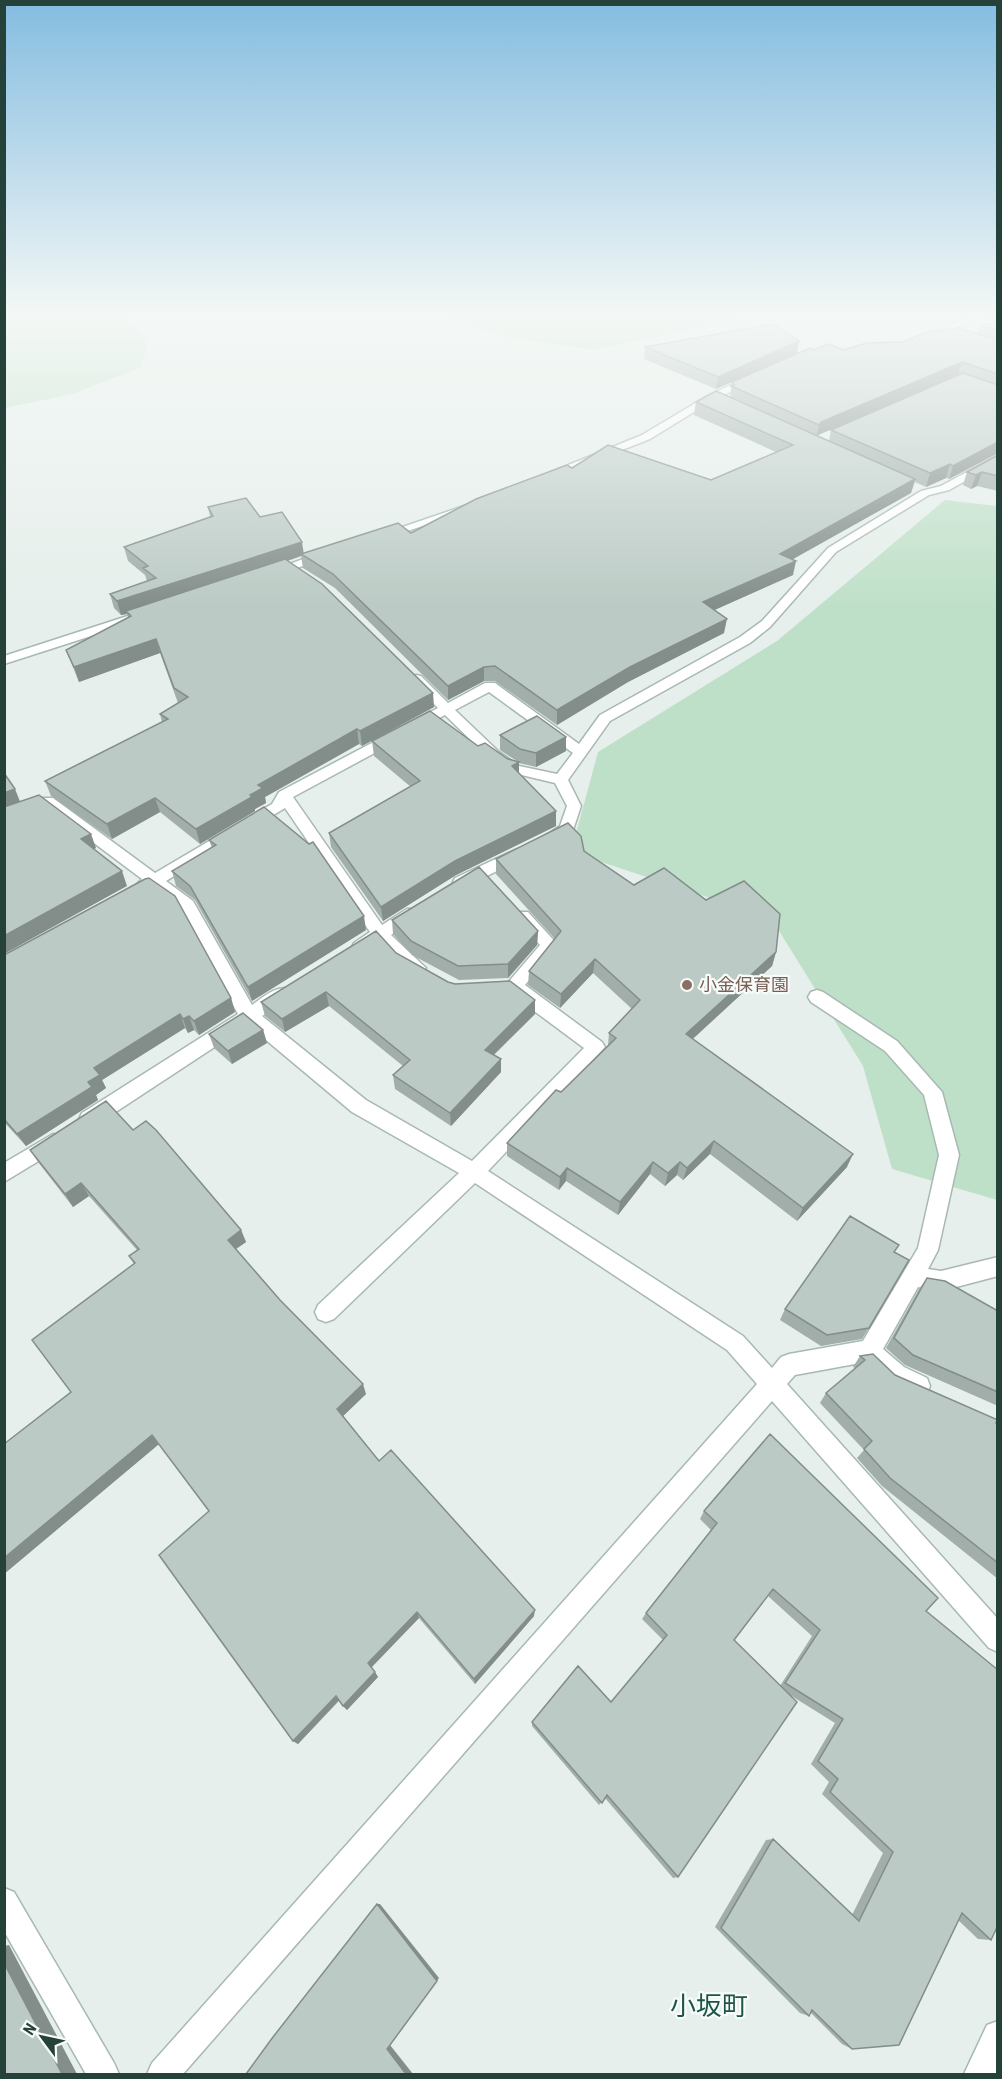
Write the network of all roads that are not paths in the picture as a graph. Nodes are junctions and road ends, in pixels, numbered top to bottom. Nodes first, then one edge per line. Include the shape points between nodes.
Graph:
1 (691, 413) edge
2 (998, 458) edge
3 (536, 480) edge
4 (480, 502) edge
5 (367, 541) edge
6 (334, 552) edge
7 (290, 567) junction
8 (255, 578) edge
9 (309, 580) edge
10 (153, 611) edge
11 (4, 660) edge
12 (403, 666) edge
13 (447, 709) junction
14 (580, 752) junction
15 (561, 780) junction
16 (284, 795) junction
17 (4, 818) edge
18 (482, 872) junction
19 (154, 880) junction
20 (497, 888) edge
21 (134, 891) edge
22 (445, 893) edge
23 (512, 904) edge
24 (426, 905) edge
25 (380, 934) junction
26 (349, 953) edge
27 (436, 978) edge
28 (299, 984) edge
29 (514, 986) junction
30 (491, 987) edge
31 (817, 997) dead end
32 (248, 1015) junction
33 (474, 1172) junction
34 (4, 1174) edge
35 (998, 1266) edge
36 (913, 1276) junction
37 (326, 1312) dead end
38 (870, 1351) junction
39 (774, 1384) junction
40 (937, 1394) edge
41 (998, 1640) edge
42 (4, 1902) edge
43 (998, 2036) edge
44 (103, 2074) edge
45 (163, 2074) edge
46 (980, 2074) edge

1 - 3 street via 646,437
2 - 14 street via 945,488 920,490 832,550 766,624 745,640 604,718
4 - 5 street
6 - 7 street
7 - 8 street
7 - 9 street
10 - 11 street
12 - 13 street
13 - 14 street via 490,686
13 - 15 street via 514,769
13 - 16 street
14 - 15 street
15 - 18 street via 574,806 567,829
16 - 19 street via 278,807
16 - 25 street
17 - 19 street via 48,801
18 - 20 street
18 - 22 street
19 - 21 street
19 - 32 street via 188,905
23 - 29 street via 550,945
24 - 25 street
25 - 26 street
25 - 27 street via 405,961
28 - 32 street
29 - 30 street
29 - 33 street via 596,1047
31 - 36 street via 891,1046 933,1092 949,1155 928,1250
32 - 33 street via 358,1106
32 - 34 street
33 - 37 street
33 - 39 street via 735,1343
35 - 36 street via 941,1281
36 - 38 street
38 - 39 street via 789,1365
38 - 40 street via 896,1375
39 - 41 street
39 - 45 street
42 - 44 street
43 - 46 street

